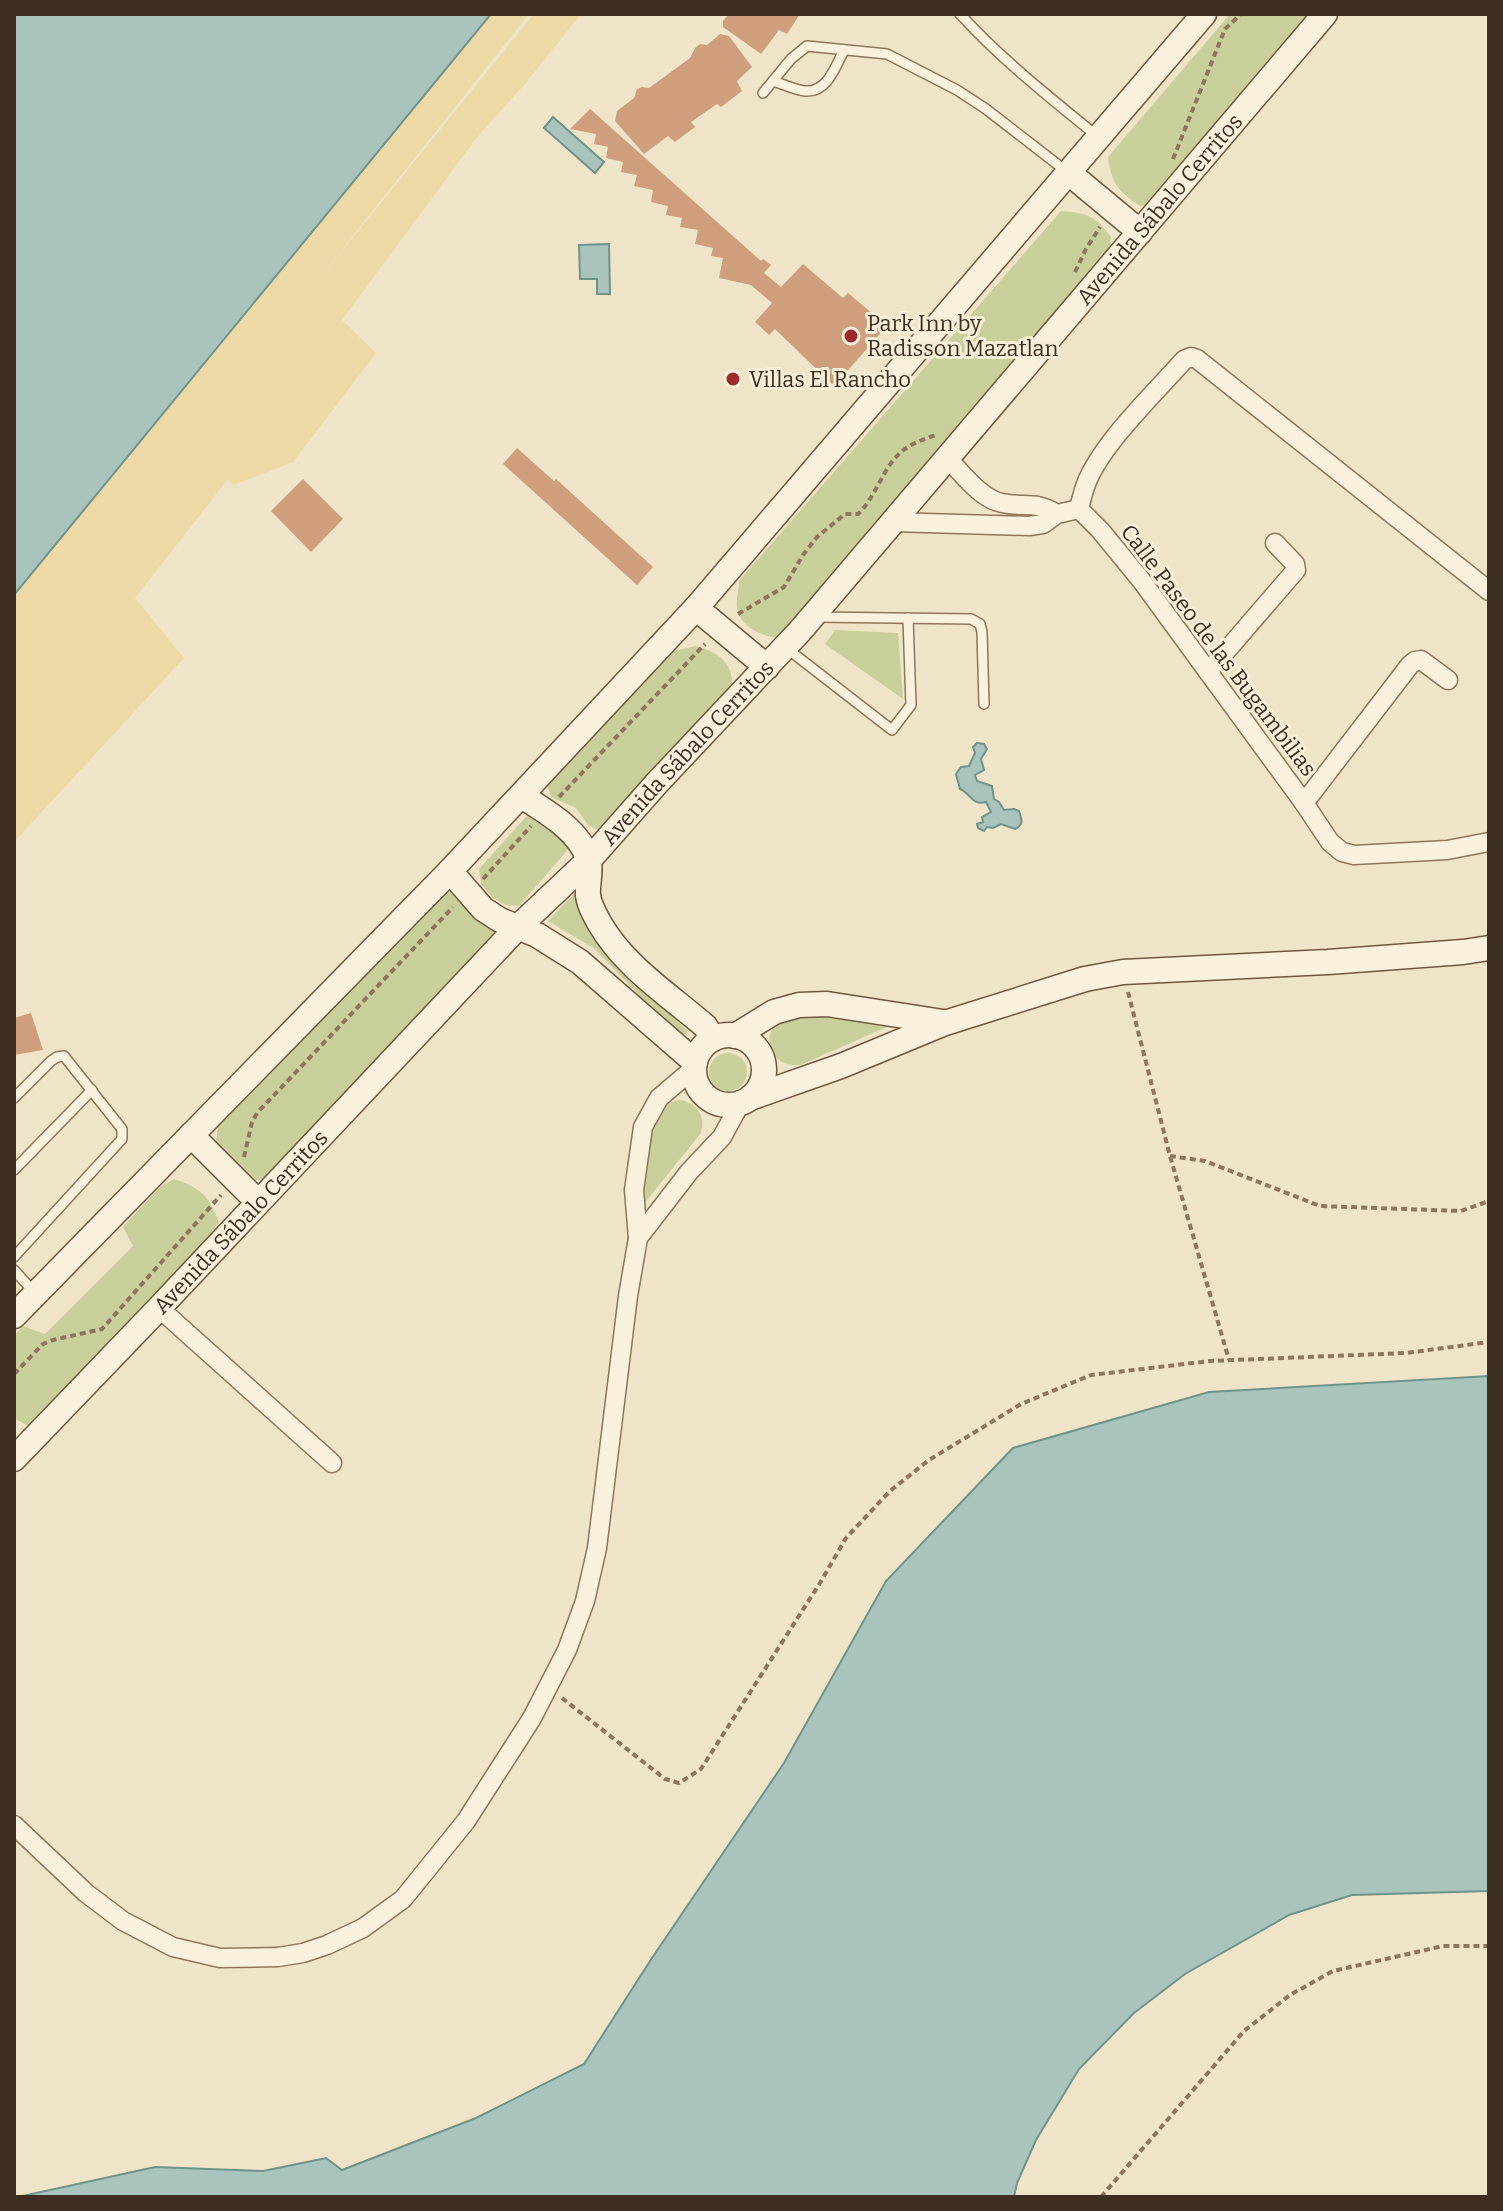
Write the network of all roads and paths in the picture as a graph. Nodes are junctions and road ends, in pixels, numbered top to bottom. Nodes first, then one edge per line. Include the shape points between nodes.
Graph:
1 (960, 14) edge
2 (1204, 14) edge
3 (1241, 14) edge
4 (1325, 14) edge
5 (844, 50) junction
6 (773, 81) junction
7 (763, 93) dead end
8 (1099, 138) junction
9 (1172, 162) dead end
10 (1069, 173) junction
11 (1113, 210) junction
12 (1140, 232) junction
13 (1074, 277) dead end
14 (940, 433) dead end
15 (948, 459) junction
16 (1001, 503) junction
17 (1079, 509) junction
18 (1057, 514) junction
19 (892, 522) junction
20 (995, 526) junction
21 (1275, 543) dead end
22 (1489, 591) edge
23 (696, 608) junction
24 (812, 617) junction
25 (908, 618) junction
26 (722, 630) junction
27 (785, 647) junction
28 (767, 667) junction
29 (1208, 672) junction
30 (1448, 680) dead end
31 (984, 704) dead end
32 (522, 796) junction
33 (1304, 803) junction
34 (545, 811) junction
35 (1489, 842) edge
36 (589, 860) junction
37 (450, 871) junction
38 (467, 892) junction
39 (517, 928) junction
40 (1489, 948) edge
41 (1123, 972) junction
42 (945, 1023) junction
43 (724, 1037) junction
44 (694, 1065) junction
45 (92, 1090) junction
46 (14, 1098) edge
47 (745, 1101) junction
48 (191, 1135) junction
49 (1170, 1156) junction
50 (14, 1170) edge
51 (232, 1178) junction
52 (1489, 1201) edge
53 (258, 1202) junction
54 (638, 1238) junction
55 (14, 1257) edge
56 (14, 1270) edge
57 (35, 1293) junction
58 (159, 1308) junction
59 (14, 1316) edge
60 (1489, 1342) edge
61 (1229, 1360) junction
62 (14, 1374) edge
63 (14, 1459) edge
64 (332, 1463) dead end
65 (548, 1689) junction
66 (14, 1825) edge
67 (1489, 1946) edge
68 (1101, 2197) edge

1 - 8 lane via 1018,72
2 - 8 main road
3 - 9 path via 1220,39
4 - 12 main road, Avenida Sábalo Cerritos
5 - 6 lane via 807,46
5 - 6 lane via 819,88 806,91
5 - 10 lane via 887,54 957,90
6 - 7 lane
8 - 10 main road
10 - 11 main road
10 - 23 main road
11 - 12 main road
11 - 13 path
12 - 15 main road, Avenida Sábalo Cerritos
14 - 26 path via 906,447 858,514 845,514 817,537 784,587 736,615
15 - 16 street
15 - 19 main road, Avenida Sábalo Cerritos
16 - 18 street via 1044,506
16 - 20 street
17 - 18 street
17 - 22 street via 1085,484 1113,440 1191,357
17 - 29 street, Calle Paseo de las Bugambilias via 1133,570
18 - 20 street via 1043,524
19 - 20 street
19 - 24 main road, Avenida Sábalo Cerritos
21 - 29 street via 1296,570
23 - 26 main road
23 - 32 main road
24 - 25 lane
24 - 27 main road, Avenida Sábalo Cerritos
25 - 27 lane via 911,705 892,730
25 - 31 lane via 971,619 980,624
26 - 28 main road
26 - 34 path
27 - 28 main road, Avenida Sábalo Cerritos
28 - 36 main road, Avenida Sábalo Cerritos
29 - 33 street, Calle Paseo de las Bugambilias
30 - 33 street via 1421,660 1410,665
32 - 34 main road
32 - 37 main road
33 - 35 street, Calle Paseo de las Bugambilias via 1330,842 1354,855
34 - 36 main road via 573,835
34 - 38 path
36 - 39 main road, Avenida Sábalo Cerritos
36 - 43 main road via 588,898 612,942
37 - 38 main road
37 - 48 main road
38 - 39 main road via 483,909
38 - 51 path via 257,1113
39 - 44 main road via 580,962
39 - 53 main road, Avenida Sábalo Cerritos
40 - 41 main road
41 - 42 main road
41 - 49 path
42 - 43 main road via 827,1004 799,1005
42 - 47 main road
43 - 44 main road via 704,1046
43 - 47 main road via 746,1040 761,1057 763,1079
44 - 47 main road via 699,1089 707,1098 728,1105
44 - 54 street via 659,1098 643,1127 634,1190
45 - 46 lane via 64,1056 51,1061
45 - 50 lane
45 - 55 lane via 122,1129 122,1139
47 - 54 street via 722,1137
48 - 51 main road
48 - 57 main road
49 - 52 path via 1205,1161 1320,1206 1461,1211
49 - 61 path
51 - 53 main road
51 - 62 path via 108,1324 43,1344
53 - 58 main road, Avenida Sábalo Cerritos
54 - 65 street via 597,1548 585,1601
56 - 57 lane
57 - 59 main road
58 - 63 main road, Avenida Sábalo Cerritos
58 - 64 street
60 - 61 path via 1406,1353
61 - 65 path via 1091,1375 1021,1404 929,1460 890,1491 846,1538 701,1769 679,1783 665,1779
65 - 66 street via 466,1821 403,1899 363,1928 303,1953 220,1958 160,1941 86,1893
67 - 68 path via 1443,1946 1333,1971 1290,1995 1244,2031

